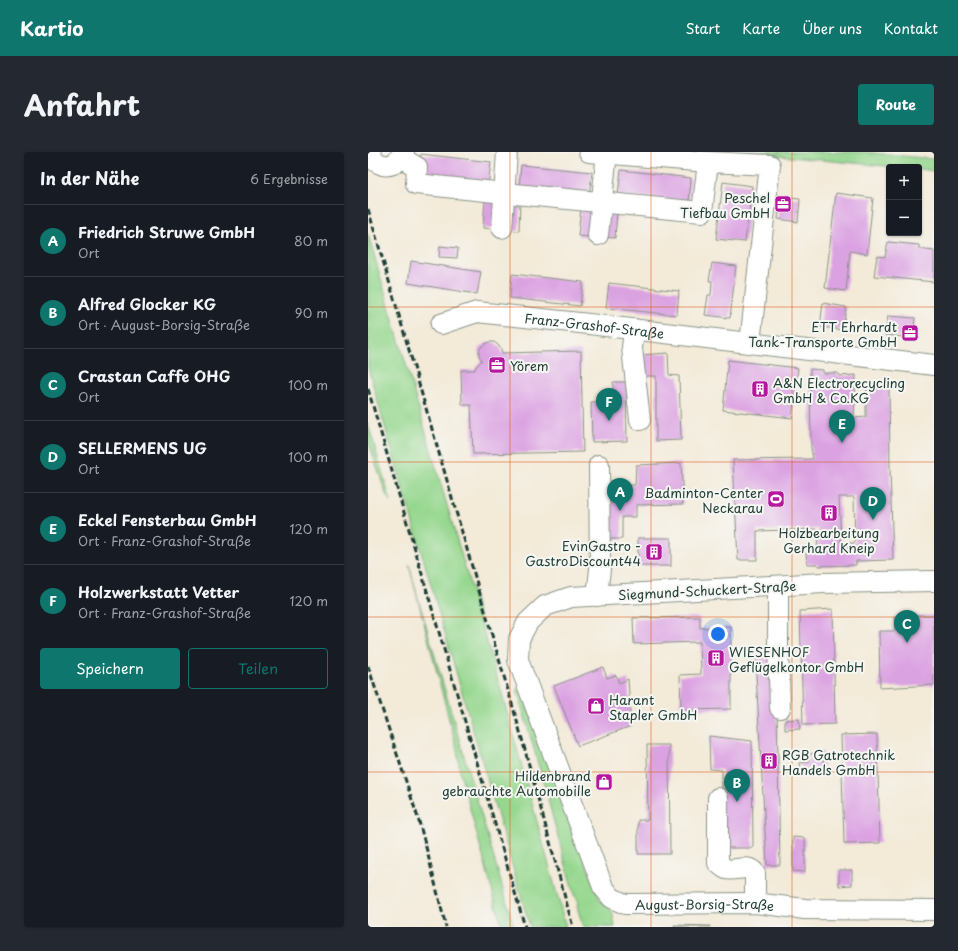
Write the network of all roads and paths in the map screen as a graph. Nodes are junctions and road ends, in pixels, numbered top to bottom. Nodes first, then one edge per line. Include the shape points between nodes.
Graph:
1 (371, 152) edge
2 (507, 152) edge
3 (598, 153) edge
4 (402, 154) edge
5 (708, 162) junction
6 (504, 193) junction
7 (602, 202) junction
8 (502, 228) dead end
9 (598, 235) dead end
10 (441, 324) dead end
11 (634, 329) junction
12 (750, 343) junction
13 (934, 365) edge
14 (640, 420) dead end
15 (599, 465) dead end
16 (934, 581) edge
17 (778, 586) junction
18 (597, 596) junction
19 (518, 660) joint
20 (780, 708) dead end
21 (718, 798) dead end
22 (755, 903) junction
23 (934, 910) edge

1 - 4 street via 374,160 380,165 394,163
2 - 6 street
3 - 5 street
3 - 7 street
4 - 6 street via 417,167 416,184
5 - 7 street via 708,213
5 - 12 street via 776,161
6 - 7 street
6 - 8 street
7 - 9 street
10 - 11 street, Franz-Grashof-Straße via 477,312
11 - 12 street, Franz-Grashof-Straße
11 - 14 street via 632,348
12 - 13 street, Franz-Grashof-Straße
15 - 18 street via 600,569
16 - 17 street, Siegmund-Schuckert-Straße
17 - 18 street, Siegmund-Schuckert-Straße
17 - 20 street
18 - 19 street, Siegmund-Schuckert-Straße via 571,597 545,606 525,627 519,639
19 - 22 street, August-Borsig-Straße via 603,887 612,898 625,904
21 - 22 street via 718,863 726,869 752,869 755,873
22 - 23 street, August-Borsig-Straße via 805,909

